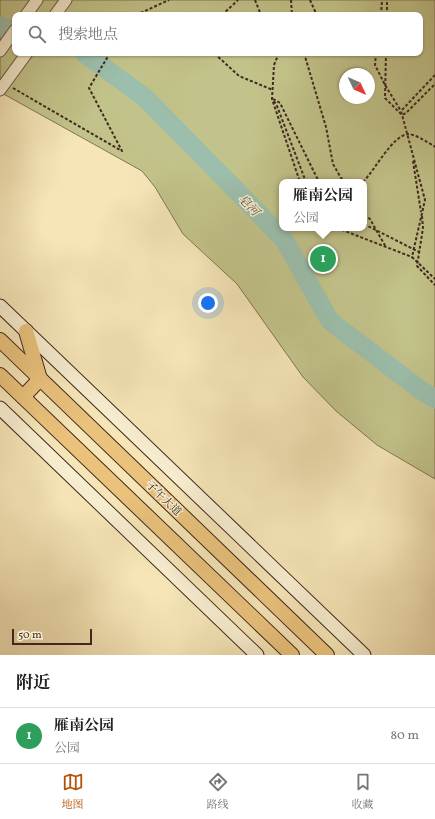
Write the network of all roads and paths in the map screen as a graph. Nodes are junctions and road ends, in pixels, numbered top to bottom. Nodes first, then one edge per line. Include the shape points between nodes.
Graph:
1 (37, 0) edge
2 (169, 0) edge
3 (238, 0) edge
4 (255, 0) edge
5 (291, 0) edge
6 (310, 0) edge
7 (382, 0) edge
8 (387, 0) edge
9 (28, 12) edge
10 (143, 12) edge
11 (225, 12) edge
12 (260, 12) edge
13 (292, 12) edge
14 (315, 12) edge
15 (380, 12) edge
16 (387, 12) edge
17 (12, 34) edge
18 (0, 51) edge
19 (25, 56) edge
20 (108, 56) edge
21 (217, 56) edge
22 (277, 56) edge
23 (305, 56) edge
24 (376, 56) edge
25 (386, 56) edge
26 (435, 75) edge
27 (435, 84) edge
28 (385, 85) junction
29 (3, 87) edge
30 (273, 90) junction
31 (272, 99) junction
32 (401, 111) junction
33 (402, 115) junction
34 (407, 134) junction
35 (435, 147) edge
36 (411, 150) junction
37 (299, 179) edge
38 (305, 179) edge
39 (318, 179) edge
40 (342, 179) edge
41 (366, 179) edge
42 (422, 214) junction
43 (367, 217) edge
44 (367, 226) edge
45 (376, 230) junction
46 (345, 231) edge
47 (386, 247) junction
48 (414, 250) junction
49 (419, 252) junction
50 (412, 257) junction
51 (418, 262) junction
52 (435, 279) edge
53 (435, 285) edge
54 (0, 306) edge
55 (26, 331) junction
56 (0, 340) edge
57 (0, 375) edge
58 (40, 379) junction
59 (22, 397) junction
60 (0, 408) edge
61 (257, 655) edge
62 (292, 655) edge
63 (327, 655) edge
64 (364, 655) edge

1 - 9 street
2 - 10 path
3 - 11 path
4 - 12 path
5 - 13 path
6 - 14 path
7 - 15 path
8 - 16 path
17 - 18 street
19 - 29 street
20 - 29 path via 89,88 122,151
21 - 30 path via 239,76
22 - 30 path via 274,65
23 - 40 path via 326,126 333,164
24 - 28 path via 375,65
25 - 28 path
26 - 32 path
27 - 33 path
28 - 32 path
28 - 33 path via 385,98
30 - 31 path
31 - 37 path
31 - 38 path
31 - 39 path via 280,103
32 - 33 path
33 - 34 path
34 - 35 path via 421,138
34 - 36 path
34 - 41 path via 388,148
36 - 42 path
36 - 42 path via 425,200
42 - 48 path
42 - 49 path via 423,228
43 - 45 path
44 - 45 path
45 - 47 path
45 - 48 path
46 - 47 path
47 - 50 path
48 - 49 path
48 - 50 path
49 - 51 path
50 - 51 path
51 - 52 path
51 - 53 path via 417,266
54 - 55 main road
55 - 58 main road
55 - 64 main road
56 - 58 main road, 子午大道
57 - 59 main road
58 - 59 main road
58 - 63 main road, 子午大道
59 - 62 main road
60 - 61 main road

